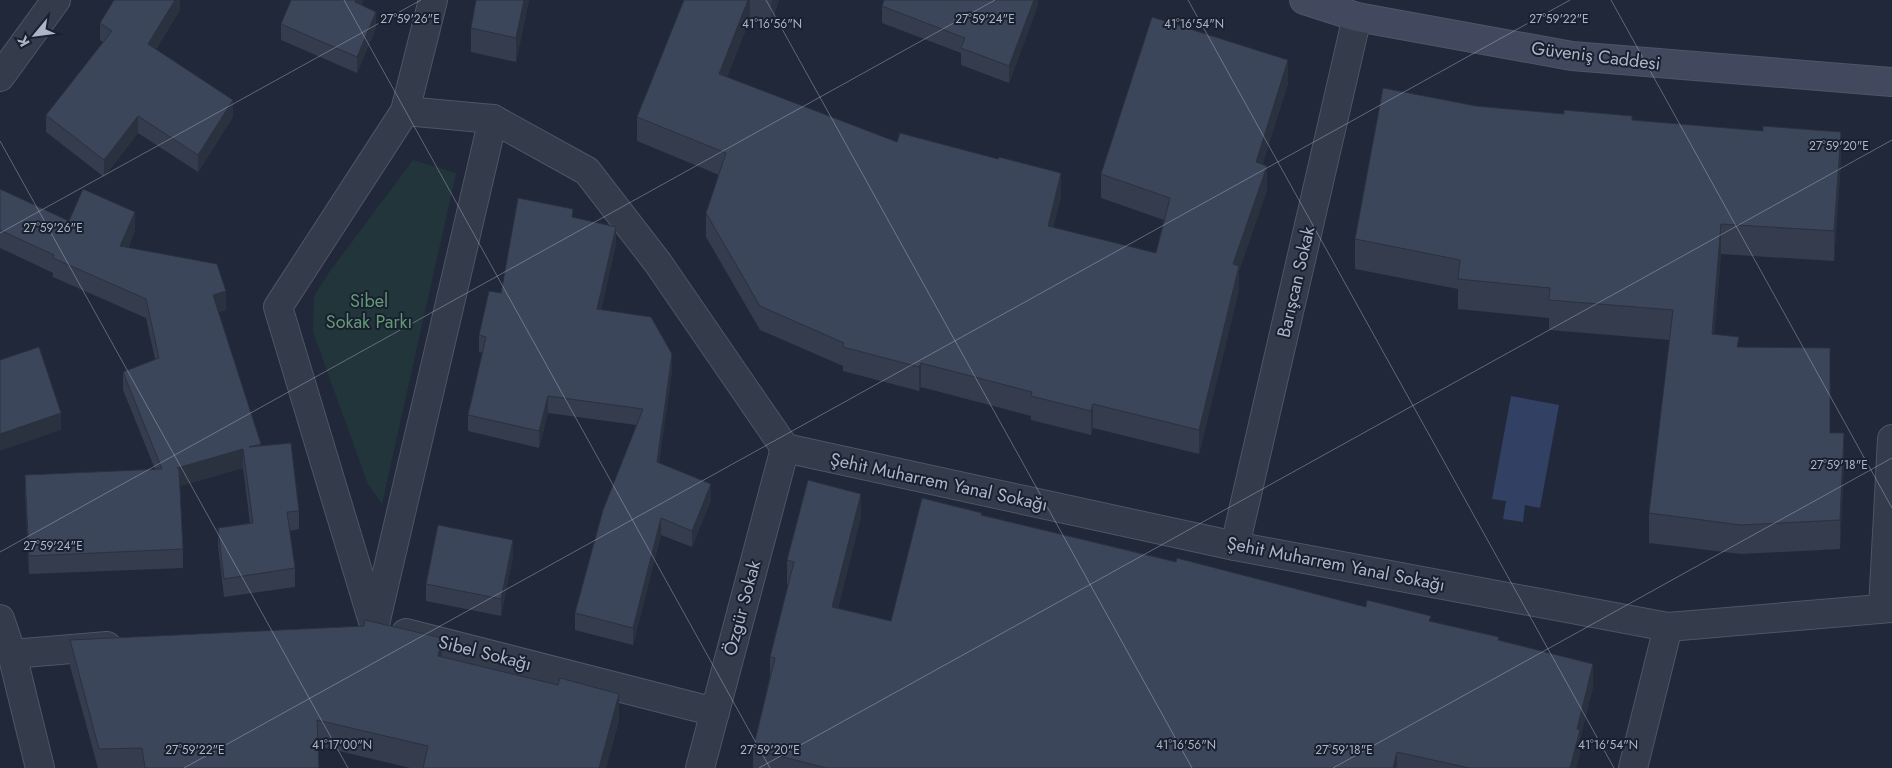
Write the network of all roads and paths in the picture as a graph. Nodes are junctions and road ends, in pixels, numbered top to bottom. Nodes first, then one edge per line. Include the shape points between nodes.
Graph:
1 (56, 0) edge
2 (433, 0) edge
3 (1304, 0) edge
4 (1357, 17) junction
5 (0, 77) edge
6 (1892, 82) edge
7 (405, 111) junction
8 (493, 119) junction
9 (1892, 439) edge
10 (785, 448) junction
11 (1235, 546) junction
12 (1888, 608) edge
13 (0, 619) edge
14 (374, 625) junction
15 (345, 627) edge
16 (1668, 627) junction
17 (129, 644) edge
18 (12, 654) junction
19 (715, 712) junction
20 (40, 768) edge
21 (700, 768) edge
22 (1632, 768) edge

1 - 5 street
2 - 7 street
3 - 4 street, Güveniş Caddesi
4 - 6 street, Güveniş Caddesi via 1572,56
4 - 11 street, Barışcan Sokak
7 - 8 street
7 - 14 street via 278,307
8 - 10 street via 587,171 658,263
8 - 14 street
9 - 12 street
10 - 11 street, Şehit Muharrem Yanal Sokağı
10 - 19 street, Özgür Sokak
11 - 16 street, Şehit Muharrem Yanal Sokağı
12 - 16 street, Şehit Muharrem Yanal Sokağı
13 - 18 street
14 - 15 street, Sibel Sokağı
14 - 19 street, Sibel Sokağı
16 - 22 street
17 - 18 street
18 - 20 street
19 - 21 street, Özgür Sokak

